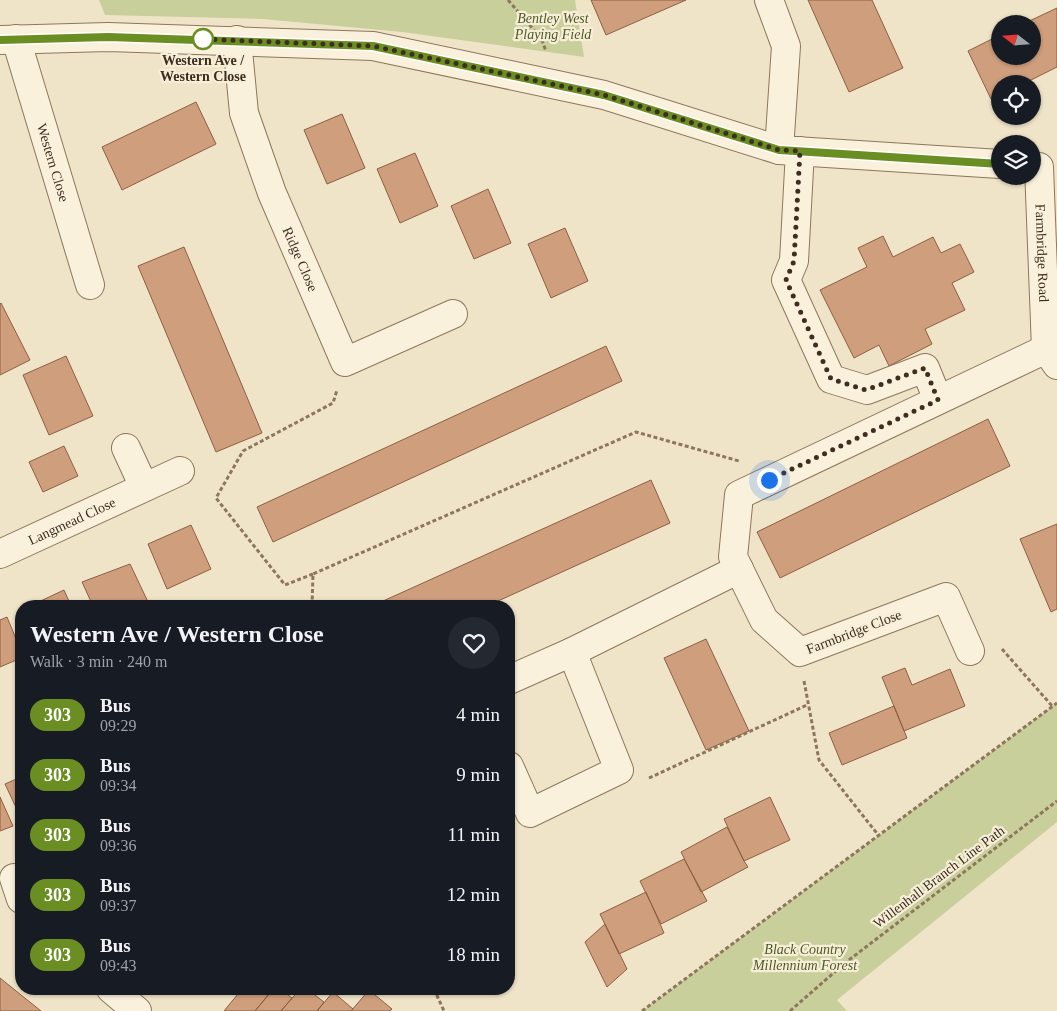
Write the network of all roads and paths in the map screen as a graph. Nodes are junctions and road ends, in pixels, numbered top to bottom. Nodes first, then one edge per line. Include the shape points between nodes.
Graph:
1 (508, 0) edge
2 (770, 0) edge
3 (8, 39) edge
4 (238, 40) junction
5 (557, 85) junction
6 (790, 151) junction
7 (991, 163) edge
8 (1043, 166) edge
9 (90, 285) dead end
10 (453, 314) dead end
11 (1051, 357) edge
12 (345, 362) junction
13 (938, 400) junction
14 (126, 448) dead end
15 (180, 471) dead end
16 (784, 473) junction
17 (144, 487) junction
18 (0, 554) edge
19 (739, 569) junction
20 (313, 574) junction
21 (312, 600) edge
22 (970, 651) joint
23 (572, 652) junction
24 (800, 652) junction
25 (515, 677) edge
26 (1057, 703) edge
27 (807, 705) junction
28 (1053, 707) junction
29 (619, 770) junction
30 (515, 779) edge
31 (1057, 801) edge
32 (879, 836) junction
33 (118, 995) edge
34 (437, 995) edge
35 (137, 1011) edge
36 (444, 1011) edge
37 (642, 1011) edge
38 (790, 1011) edge

1 - 5 path via 541,38
2 - 6 street via 786,46
3 - 4 street
3 - 9 street, Western Close
4 - 5 street via 373,46
4 - 12 street, Ridge Close via 244,113 272,193
5 - 6 street via 604,95
6 - 7 street
6 - 13 street via 794,261 786,280 831,379 866,390 925,368
8 - 11 street, Farmbridge Road
10 - 12 street
11 - 13 street, Farmbridge Close
12 - 20 path via 333,403 243,451 216,498 285,586
13 - 16 street, Farmbridge Close
14 - 17 street
15 - 17 street, Langmead Close
16 - 19 street, Farmbridge Close via 739,495 732,557
16 - 20 path via 636,432
17 - 18 street, Langmead Close
19 - 23 street
19 - 24 street, Farmbridge Close via 764,620
20 - 21 path
22 - 24 street, Farmbridge Close via 946,596
22 - 28 path via 997,643
23 - 25 street
23 - 29 street
24 - 27 path
26 - 28 path
27 - 29 path via 647,779
27 - 32 path via 819,760
28 - 32 path
29 - 30 street via 530,813
31 - 38 path, Willenhall Branch Line Path via 845,963
32 - 37 path
33 - 35 street
34 - 36 path

